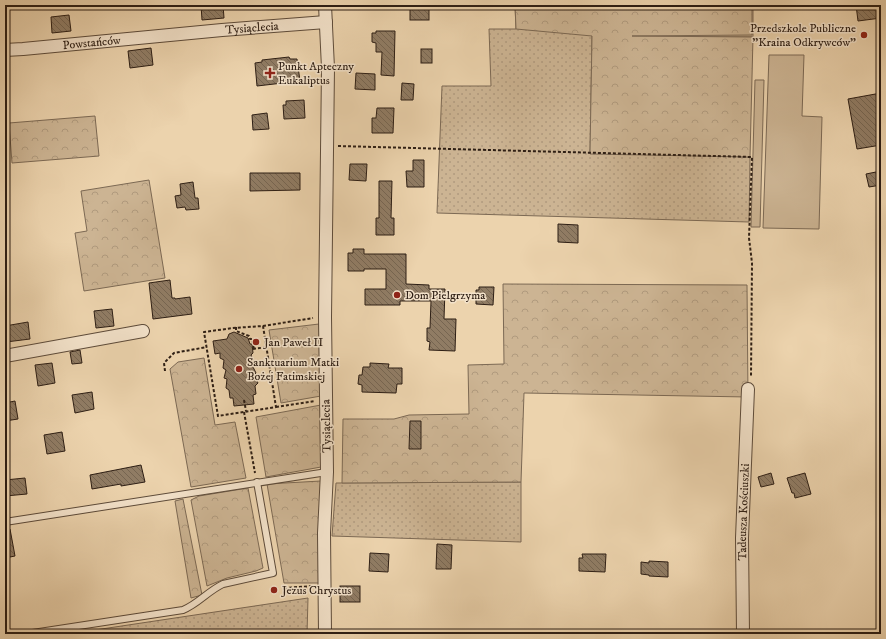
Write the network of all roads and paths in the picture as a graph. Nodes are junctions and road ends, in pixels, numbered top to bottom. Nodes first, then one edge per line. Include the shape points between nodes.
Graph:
1 (326, 5) edge
2 (326, 22) junction
3 (178, 35) joint
4 (5, 50) edge
5 (327, 146) junction
6 (325, 317) junction
7 (263, 326) junction
8 (236, 328) junction
9 (143, 331) dead end
10 (207, 347) junction
11 (267, 347) junction
12 (5, 356) edge
13 (165, 371) dead end
14 (748, 390) joint
15 (326, 399) junction
16 (244, 400) dead end
17 (276, 407) junction
18 (245, 412) junction
19 (254, 470) dead end
20 (327, 472) junction
21 (257, 482) junction
22 (5, 522) edge
23 (318, 586) dead end
24 (284, 588) dead end
25 (26, 634) edge
26 (325, 634) edge
27 (743, 634) edge

1 - 2 street, Tysiąclecia
2 - 3 street, Tysiąclecia
2 - 5 street, Tysiąclecia
3 - 4 street, Powstańców
5 - 6 street, Tysiąclecia
5 - 14 path via 752,157 749,238 752,263 751,385
6 - 7 path
6 - 15 street, Tysiąclecia
7 - 8 path
7 - 11 path
8 - 10 path via 204,332
8 - 11 path via 236,331 252,339 254,349
9 - 12 street
10 - 13 path via 174,353 164,363
10 - 18 path via 218,416
11 - 17 path
14 - 27 street, Tadeusza Kościuszki via 742,538
15 - 17 path
15 - 20 street, Tysiąclecia
16 - 18 path
17 - 18 path
18 - 19 path
20 - 21 lane
20 - 26 street, Tysiąclecia via 324,534
21 - 22 lane
21 - 25 lane via 273,573 215,587 193,606 183,610
23 - 24 path

